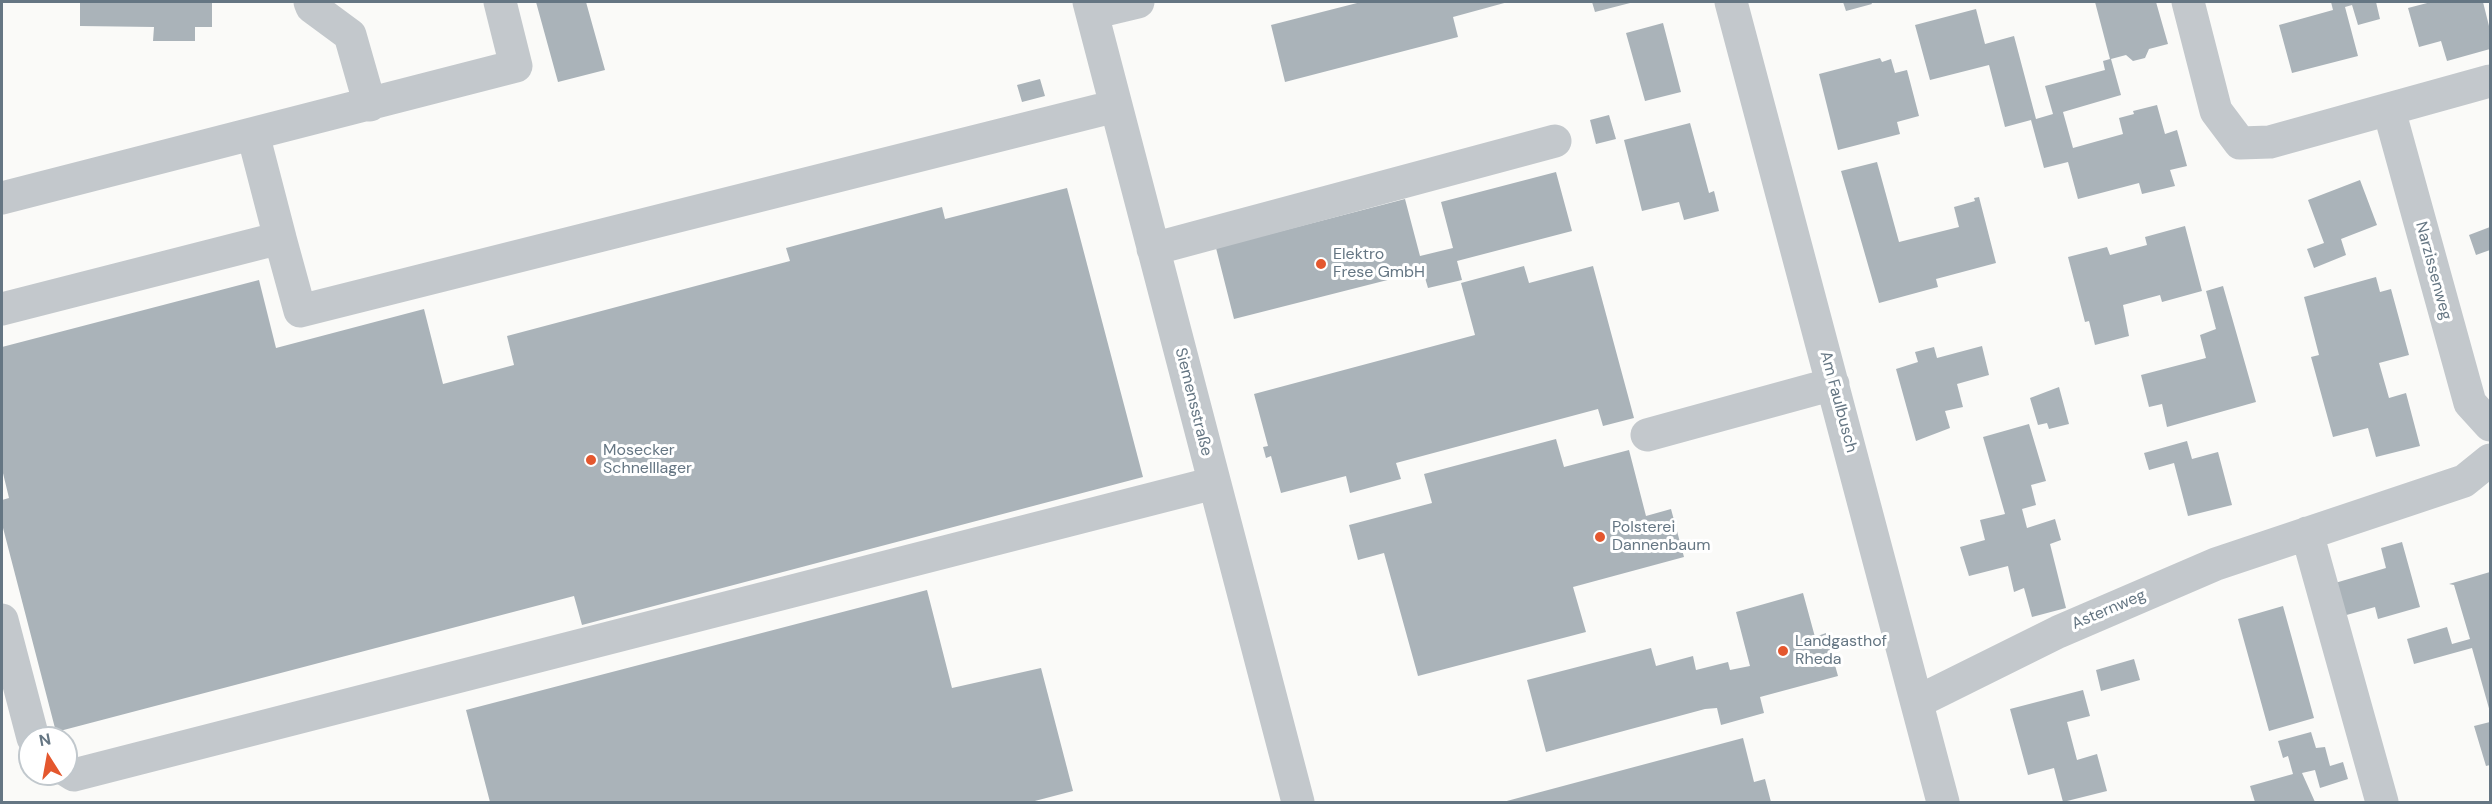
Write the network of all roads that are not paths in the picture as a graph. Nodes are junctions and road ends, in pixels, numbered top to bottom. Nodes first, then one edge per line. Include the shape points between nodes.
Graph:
1 (310, 2) edge
2 (500, 2) edge
3 (1138, 2) edge
4 (1731, 2) edge
5 (2188, 2) edge
6 (1091, 7) edge
7 (2490, 81) edge
8 (370, 105) junction
9 (1116, 106) junction
10 (2389, 110) junction
11 (253, 134) junction
12 (1555, 141) dead end
13 (2, 198) edge
14 (280, 238) junction
15 (1153, 249) junction
16 (2, 309) edge
17 (1833, 384) junction
18 (2490, 425) edge
19 (1647, 435) dead end
20 (2490, 460) edge
21 (1214, 483) junction
22 (2307, 533) junction
23 (2, 620) edge
24 (1917, 702) junction
25 (30, 726) edge
26 (78, 774) edge
27 (1298, 802) edge
28 (1943, 802) edge
29 (2382, 802) edge

1 - 8 street via 350,35
2 - 8 street via 516,66
3 - 6 street
4 - 17 street, Am Faulbusch
5 - 10 street via 2216,111 2240,143 2271,142
6 - 9 street, Siemensstraße
7 - 10 street
8 - 11 street
9 - 14 street via 300,311
9 - 15 street, Siemensstraße
10 - 18 street, Narzissenweg via 2470,403
11 - 13 street
11 - 14 street
12 - 15 street
14 - 16 street
15 - 21 street, Siemensstraße
17 - 19 street
17 - 24 street, Am Faulbusch
20 - 22 street, Asternweg via 2464,481
21 - 26 street
21 - 27 street, Siemensstraße
22 - 24 street, Asternweg via 2216,564 2058,632
22 - 29 street
23 - 25 street
24 - 28 street, Am Faulbusch

